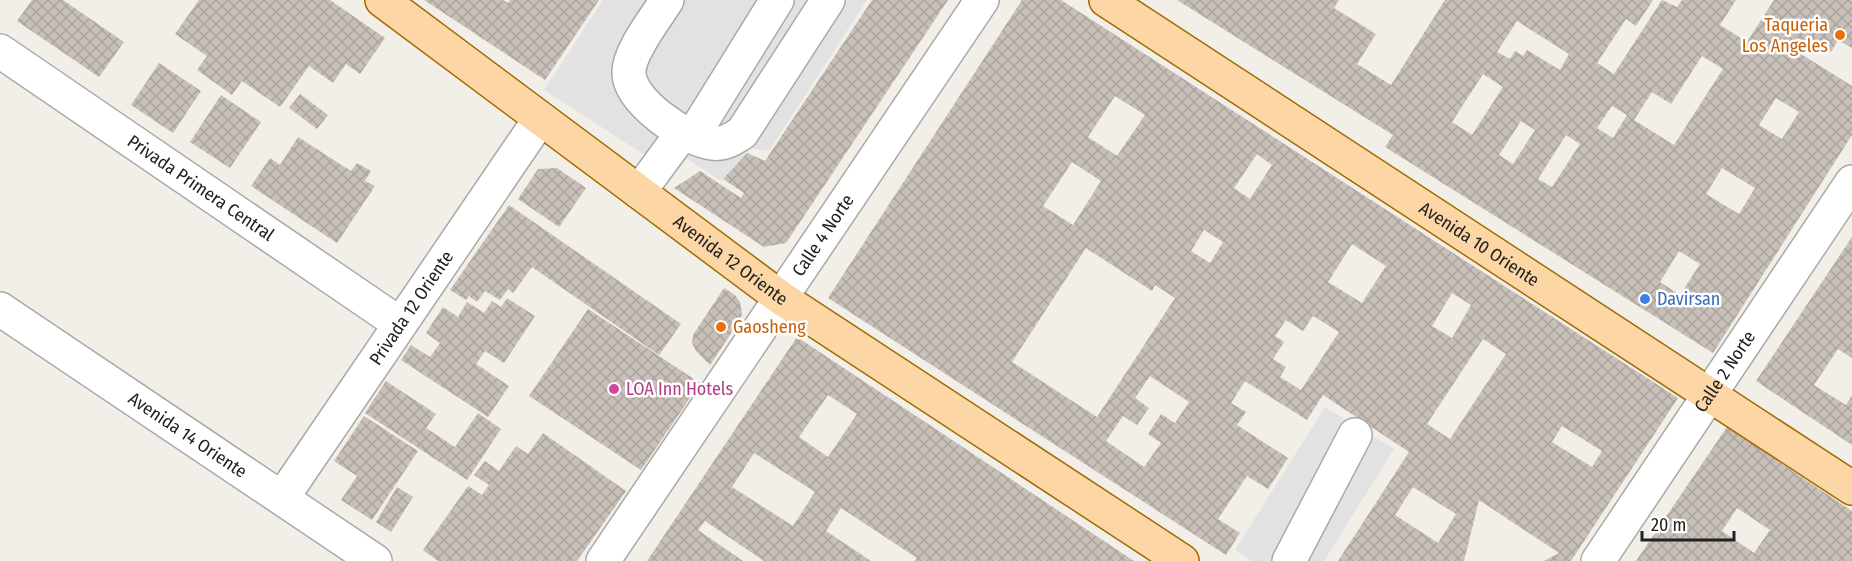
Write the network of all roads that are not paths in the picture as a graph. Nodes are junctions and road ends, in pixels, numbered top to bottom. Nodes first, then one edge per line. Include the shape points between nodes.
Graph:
1 (382, 0) edge
2 (667, 0) edge
3 (777, 0) edge
4 (828, 0) edge
5 (982, 0) edge
6 (1106, 0) edge
7 (0, 51) edge
8 (540, 119) junction
9 (680, 130) junction
10 (1852, 182) edge
11 (631, 186) junction
12 (781, 298) junction
13 (0, 309) edge
14 (400, 324) junction
15 (1709, 395) junction
16 (1355, 435) dead end
17 (1852, 488) edge
18 (282, 498) junction
19 (375, 561) edge
20 (603, 561) edge
21 (1182, 561) edge
22 (1289, 561) edge
23 (1598, 561) edge

1 - 8 main road, Avenida 12 Oriente
2 - 9 street via 631,60 628,75 643,103
3 - 9 street
4 - 9 street via 742,133 728,142 712,143
5 - 12 street, Calle 4 Norte
6 - 15 main road, Avenida 10 Oriente
7 - 14 street, Privada Primera Central
8 - 11 main road, Avenida 12 Oriente
8 - 14 street, Privada 12 Oriente
9 - 11 street
10 - 15 street, Calle 2 Norte
11 - 12 main road, Avenida 12 Oriente
12 - 20 street, Calle 4 Norte
12 - 21 main road, Avenida 12 Oriente
13 - 18 street, Avenida 14 Oriente
14 - 18 street, Privada 12 Oriente
15 - 17 main road, Avenida 10 Oriente
15 - 23 street, Calle 2 Norte
16 - 22 street
18 - 19 street, Avenida 14 Oriente

